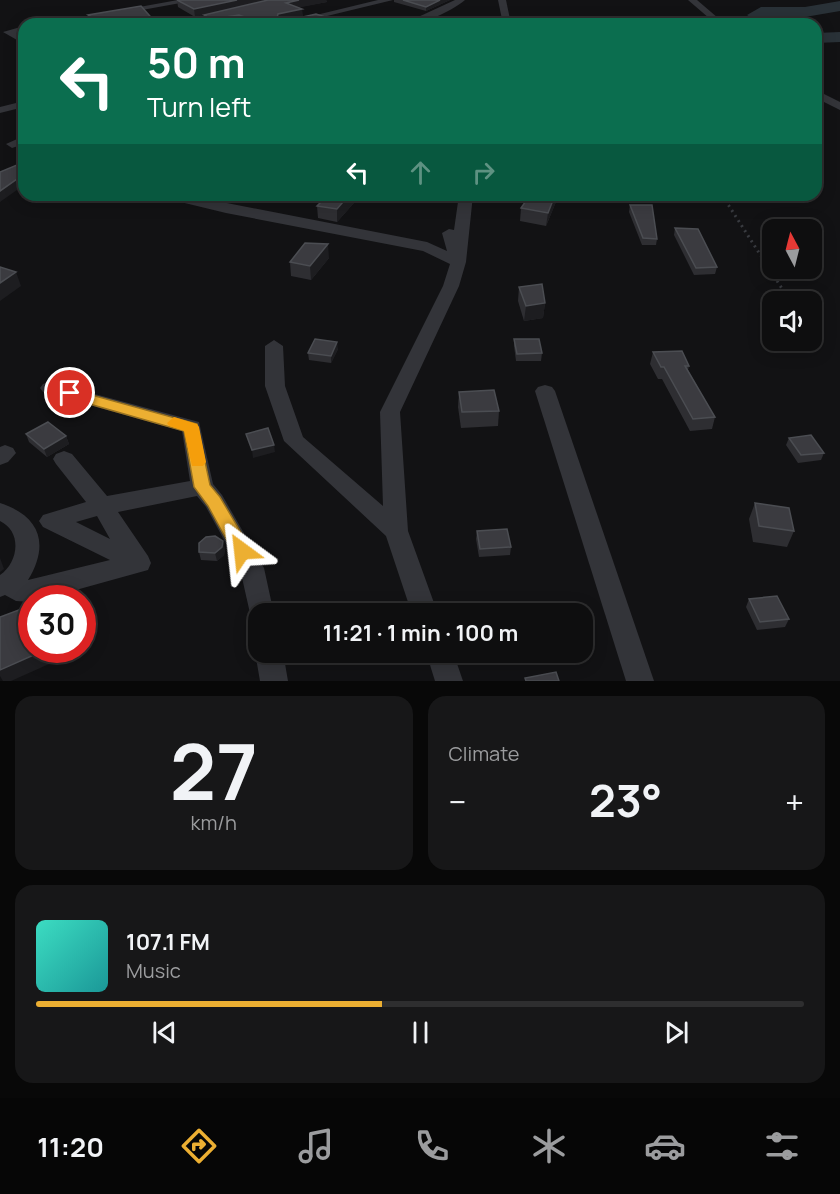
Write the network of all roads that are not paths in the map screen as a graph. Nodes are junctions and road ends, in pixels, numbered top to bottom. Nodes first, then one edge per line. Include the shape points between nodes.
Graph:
1 (193, 0) edge
2 (389, 0) edge
3 (461, 0) edge
4 (502, 0) edge
5 (692, 0) edge
6 (234, 12) edge
7 (85, 18) edge
8 (205, 18) edge
9 (310, 18) edge
10 (423, 18) edge
11 (506, 18) edge
12 (714, 18) edge
13 (4, 32) edge
14 (18, 38) edge
15 (822, 96) edge
16 (18, 106) edge
17 (840, 106) edge
18 (0, 110) edge
19 (193, 201) edge
20 (465, 201) edge
21 (449, 233) dead end
22 (458, 262) junction
23 (274, 346) dead end
24 (50, 388) dead end
25 (545, 391) dead end
26 (64, 459) dead end
27 (202, 487) junction
28 (102, 506) junction
29 (4, 519) edge
30 (51, 521) junction
31 (396, 531) junction
32 (139, 563) junction
33 (5, 585) edge
34 (259, 603) edge
35 (421, 603) edge
36 (271, 663) edge
37 (443, 663) edge
38 (274, 681) edge
39 (449, 681) edge
40 (640, 681) edge

1 - 7 street
2 - 9 street
3 - 10 street
4 - 11 street
5 - 12 street
6 - 8 street
13 - 14 street
15 - 17 street
16 - 18 street
19 - 22 street via 427,248
20 - 22 street
21 - 22 street
22 - 31 street via 451,286 390,412
23 - 31 street via 274,386 294,441
24 - 27 street via 192,427
25 - 40 street
26 - 28 street
27 - 28 street
27 - 34 street via 252,568
28 - 30 street
28 - 32 street
29 - 30 street
29 - 33 street via 25,534 28,552 22,573
30 - 32 street
31 - 35 street
32 - 33 street via 36,591
36 - 38 street
37 - 39 street

